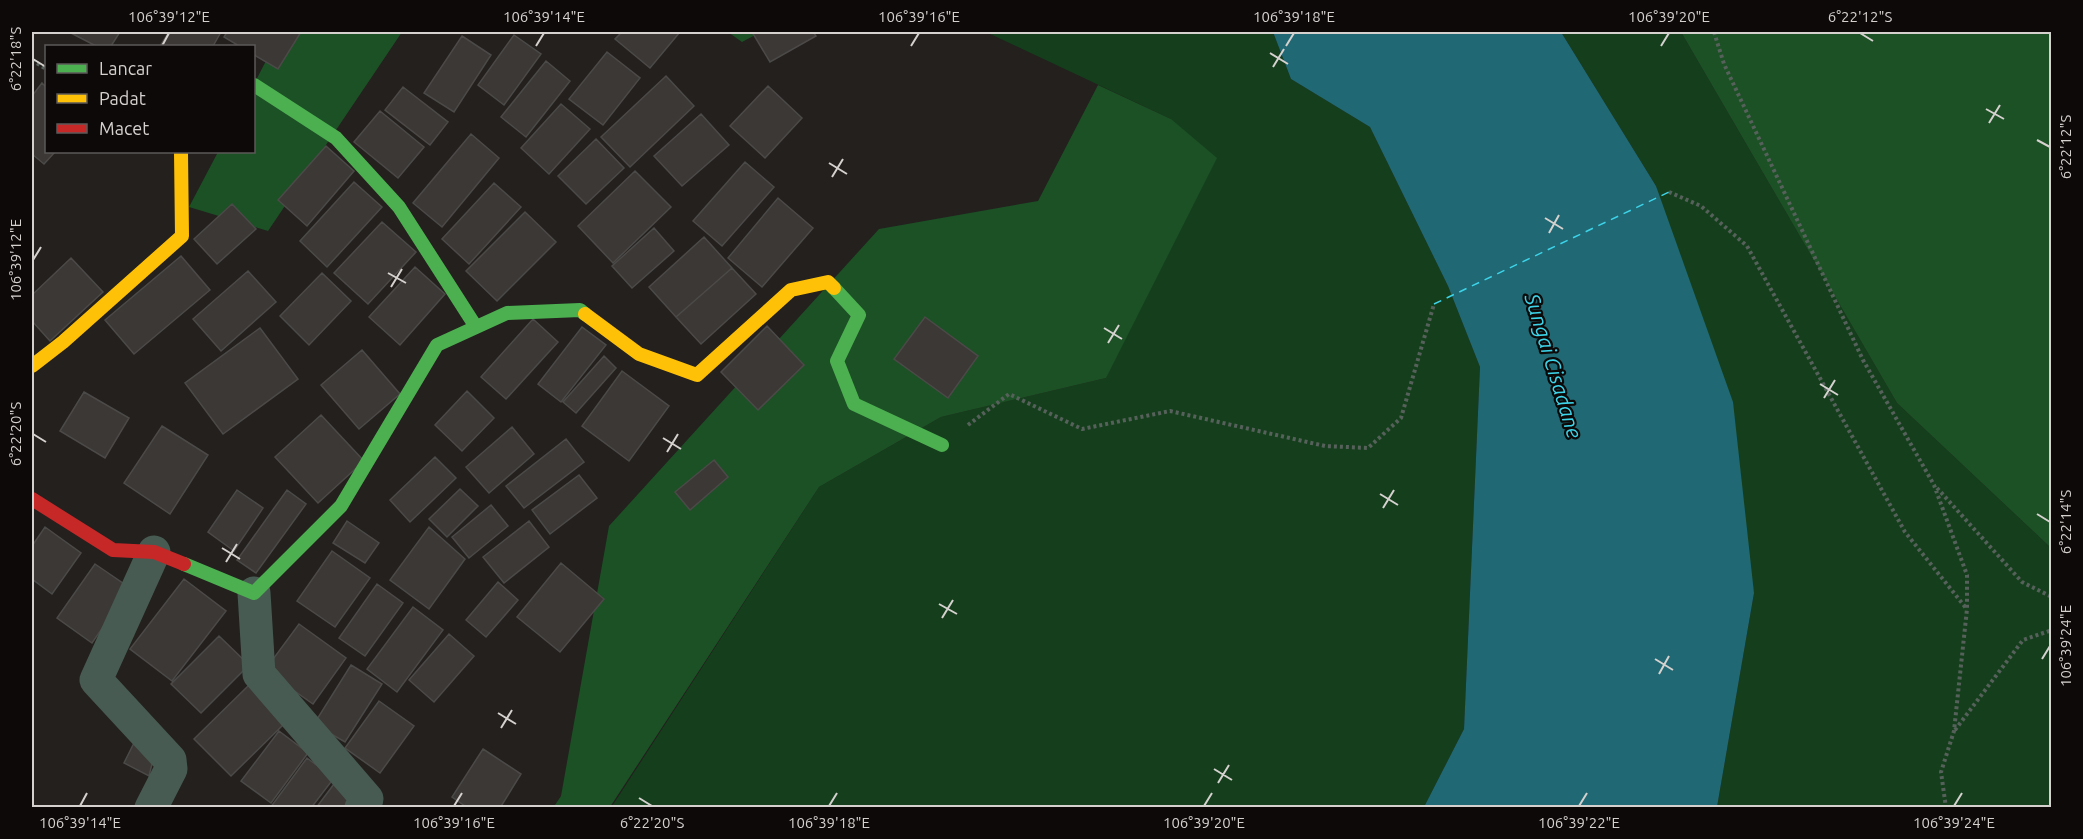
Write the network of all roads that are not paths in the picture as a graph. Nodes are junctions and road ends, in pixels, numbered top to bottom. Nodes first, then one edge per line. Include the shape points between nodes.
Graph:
1 (255, 86) edge
2 (182, 153) edge
3 (476, 327) junction
4 (32, 366) edge
5 (942, 444) road end
6 (32, 499) edge
7 (154, 552) junction
8 (254, 593) junction
9 (152, 807) edge
10 (361, 807) edge

1 - 3 street via 336,138 399,207
2 - 4 street via 182,236
3 - 5 street via 507,314 580,310 639,354 697,375 791,290 828,282 859,315 837,362 854,405
3 - 8 street via 437,345 341,506
6 - 7 street via 113,550
7 - 8 street
7 - 9 street via 96,680 170,760 171,769
8 - 10 street via 259,674 367,799

